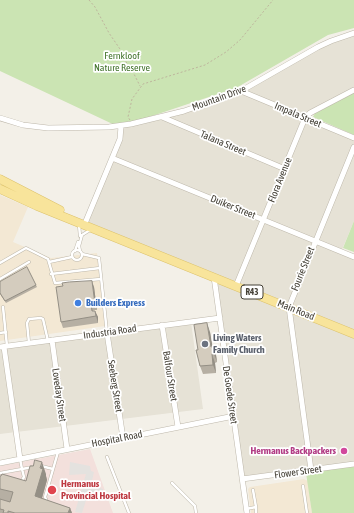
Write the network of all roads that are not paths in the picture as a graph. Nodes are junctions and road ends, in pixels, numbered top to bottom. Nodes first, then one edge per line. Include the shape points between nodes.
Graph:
1 (354, 33) edge
2 (354, 90) edge
3 (241, 91) junction
4 (162, 117) junction
5 (305, 118) junction
6 (2, 119) edge
7 (121, 126) junction
8 (354, 138) edge
9 (354, 147) edge
10 (112, 158) junction
11 (285, 168) junction
12 (0, 179) edge
13 (0, 189) edge
14 (264, 220) junction
15 (76, 221) junction
16 (86, 221) junction
17 (98, 230) junction
18 (315, 241) junction
19 (150, 250) junction
20 (75, 251) junction
21 (81, 252) junction
22 (72, 257) junction
23 (354, 257) edge
24 (29, 262) dead end
25 (0, 263) edge
26 (49, 263) junction
27 (100, 268) junction
28 (51, 274) junction
29 (214, 277) junction
30 (101, 278) junction
31 (0, 279) edge
32 (236, 286) junction
33 (3, 307) dead end
34 (289, 307) junction
35 (220, 318) junction
36 (162, 325) junction
37 (6, 332) junction
38 (0, 333) edge
39 (107, 333) junction
40 (354, 334) edge
41 (50, 341) junction
42 (29, 343) junction
43 (4, 347) edge
44 (234, 416) junction
45 (178, 427) junction
46 (123, 438) junction
47 (67, 449) junction
48 (58, 451) junction
49 (107, 457) dead end
50 (20, 459) junction
51 (0, 462) edge
52 (354, 464) edge
53 (22, 469) junction
54 (53, 469) junction
55 (311, 470) junction
56 (5, 472) junction
57 (0, 473) edge
58 (6, 477) edge
59 (242, 480) junction
60 (17, 483) edge
61 (172, 483) dead end
62 (303, 486) dead end
63 (253, 490) dead end
64 (49, 503) edge
65 (256, 508) junction
66 (246, 511) edge
67 (129, 513) edge
68 (196, 513) edge
69 (256, 513) edge
70 (307, 513) edge

1 - 3 street, Mountain Drive via 318,47
2 - 5 street
3 - 4 street, Mountain Drive
3 - 5 street, Impala Street
4 - 7 street, Mountain Drive
4 - 11 street, Talana Street
5 - 8 street, Impala Street
5 - 11 street, Flora Avenue
6 - 7 street, Mountain Drive via 48,128
7 - 10 street via 121,136
9 - 18 street, Fourie Street
10 - 14 street, Duiker Street
10 - 16 street
11 - 14 street, Flora Avenue
12 - 16 main road, Main Road / R43
13 - 15 main road, Main Road / R43
14 - 18 street, Duiker Street
14 - 32 street, Flora Avenue
15 - 17 main road, Main Road / R43
15 - 20 lane via 81,232
16 - 19 main road, Main Road / R43
17 - 19 main road, Main Road / R43
17 - 21 lane via 91,230 82,235 78,246
18 - 23 street, Duiker Street
18 - 34 street, Fourie Street
19 - 29 main road, Main Road / R43
20 - 21 lane
20 - 22 lane
21 - 22 lane via 80,260
21 - 27 lane via 97,256
22 - 26 lane
24 - 31 lane
25 - 26 lane via 26,248 47,259
26 - 28 lane
27 - 28 lane
27 - 30 lane
28 - 30 lane via 55,283
29 - 32 main road, Main Road / R43
29 - 35 street, De Goede Street
30 - 39 lane
32 - 34 main road, Main Road / R43
33 - 37 lane
34 - 40 main road, Main Road / R43
34 - 55 street, Fourie Street
35 - 36 street, Industria Road
35 - 44 street, De Goede Street
36 - 39 street, Industria Road
36 - 45 street, Balfour Street
37 - 38 lane
37 - 43 lane
39 - 41 street, Industria Road
39 - 46 street, Seeberg Street
41 - 42 street, Industria Road
41 - 42 lane via 43,319 29,318
41 - 47 street, Loveday Street
42 - 43 street, Industria Road
43 - 50 street
44 - 45 street, Hospital Road
44 - 59 street, De Goede Street
45 - 46 street, Hospital Road
46 - 47 street, Hospital Road
47 - 48 street, Hospital Road
48 - 50 street, Hospital Road
48 - 54 lane
49 - 67 lane
50 - 51 street, Hospital Road
50 - 53 lane
52 - 55 street, Flower Street
53 - 54 lane via 41,466
53 - 56 lane
53 - 60 lane via 24,478
54 - 64 lane via 45,496
55 - 59 street, Flower Street
56 - 57 lane
56 - 58 lane
59 - 66 street, De Goede Street
61 - 68 lane via 195,506
62 - 70 lane
63 - 65 lane
65 - 66 lane
65 - 69 lane

